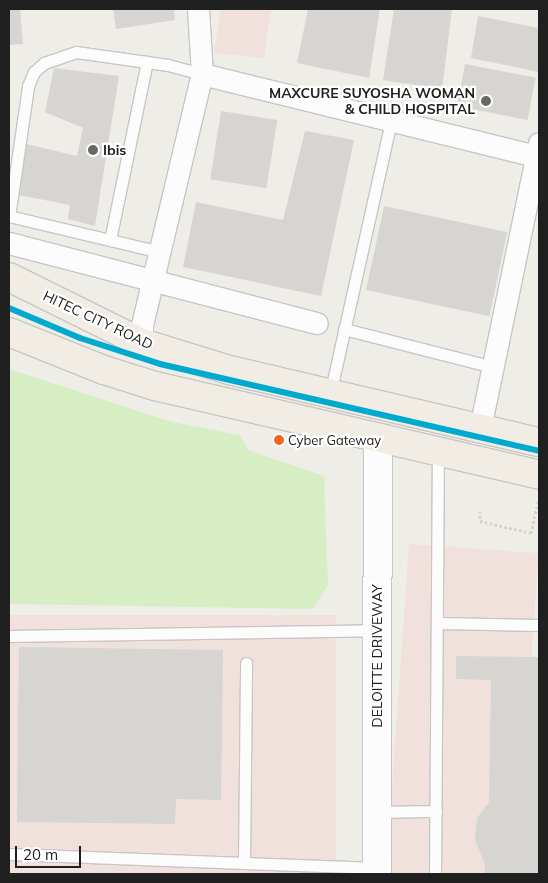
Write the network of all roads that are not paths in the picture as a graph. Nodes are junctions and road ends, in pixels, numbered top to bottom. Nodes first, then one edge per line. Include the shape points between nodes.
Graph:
1 (198, 9) edge
2 (148, 62) junction
3 (202, 74) junction
4 (391, 120) junction
5 (538, 152) edge
6 (9, 217) edge
7 (110, 240) junction
8 (9, 243) edge
9 (160, 252) junction
10 (9, 278) edge
11 (153, 281) junction
12 (317, 323) dead end
13 (344, 329) junction
14 (9, 332) edge
15 (142, 343) junction
16 (493, 367) junction
17 (330, 394) junction
18 (480, 428) junction
19 (378, 439) junction
20 (539, 442) edge
21 (438, 452) junction
22 (539, 475) edge
23 (439, 623) junction
24 (539, 625) edge
25 (377, 630) junction
26 (9, 636) edge
27 (246, 663) dead end
28 (436, 811) junction
29 (378, 812) junction
30 (9, 854) edge
31 (244, 864) junction
32 (377, 871) edge
33 (435, 874) edge

1 - 3 street
2 - 3 lane
2 - 6 lane via 76,52 44,63 34,72 28,86
2 - 7 lane
3 - 4 street
3 - 9 street
4 - 5 street
4 - 13 lane
5 - 16 street
6 - 7 lane
7 - 9 lane
8 - 11 street
9 - 11 street
10 - 15 main road, HITEC CITY ROAD
11 - 12 street
11 - 15 street via 142,325
13 - 16 lane
13 - 17 lane
14 - 19 main road via 104,370 155,386
15 - 17 main road, HITEC CITY ROAD via 229,370
16 - 18 street
17 - 18 main road, HITEC CITY ROAD
18 - 20 main road, HITEC CITY ROAD
19 - 21 main road
19 - 25 street, DELOITTE DRIVEWAY
21 - 22 main road
21 - 23 lane
23 - 24 lane
23 - 28 lane
25 - 26 lane
25 - 29 street, DELOITTE DRIVEWAY
27 - 31 lane
28 - 29 lane
28 - 33 lane
29 - 32 street, DELOITTE DRIVEWAY
30 - 31 lane
31 - 32 lane

